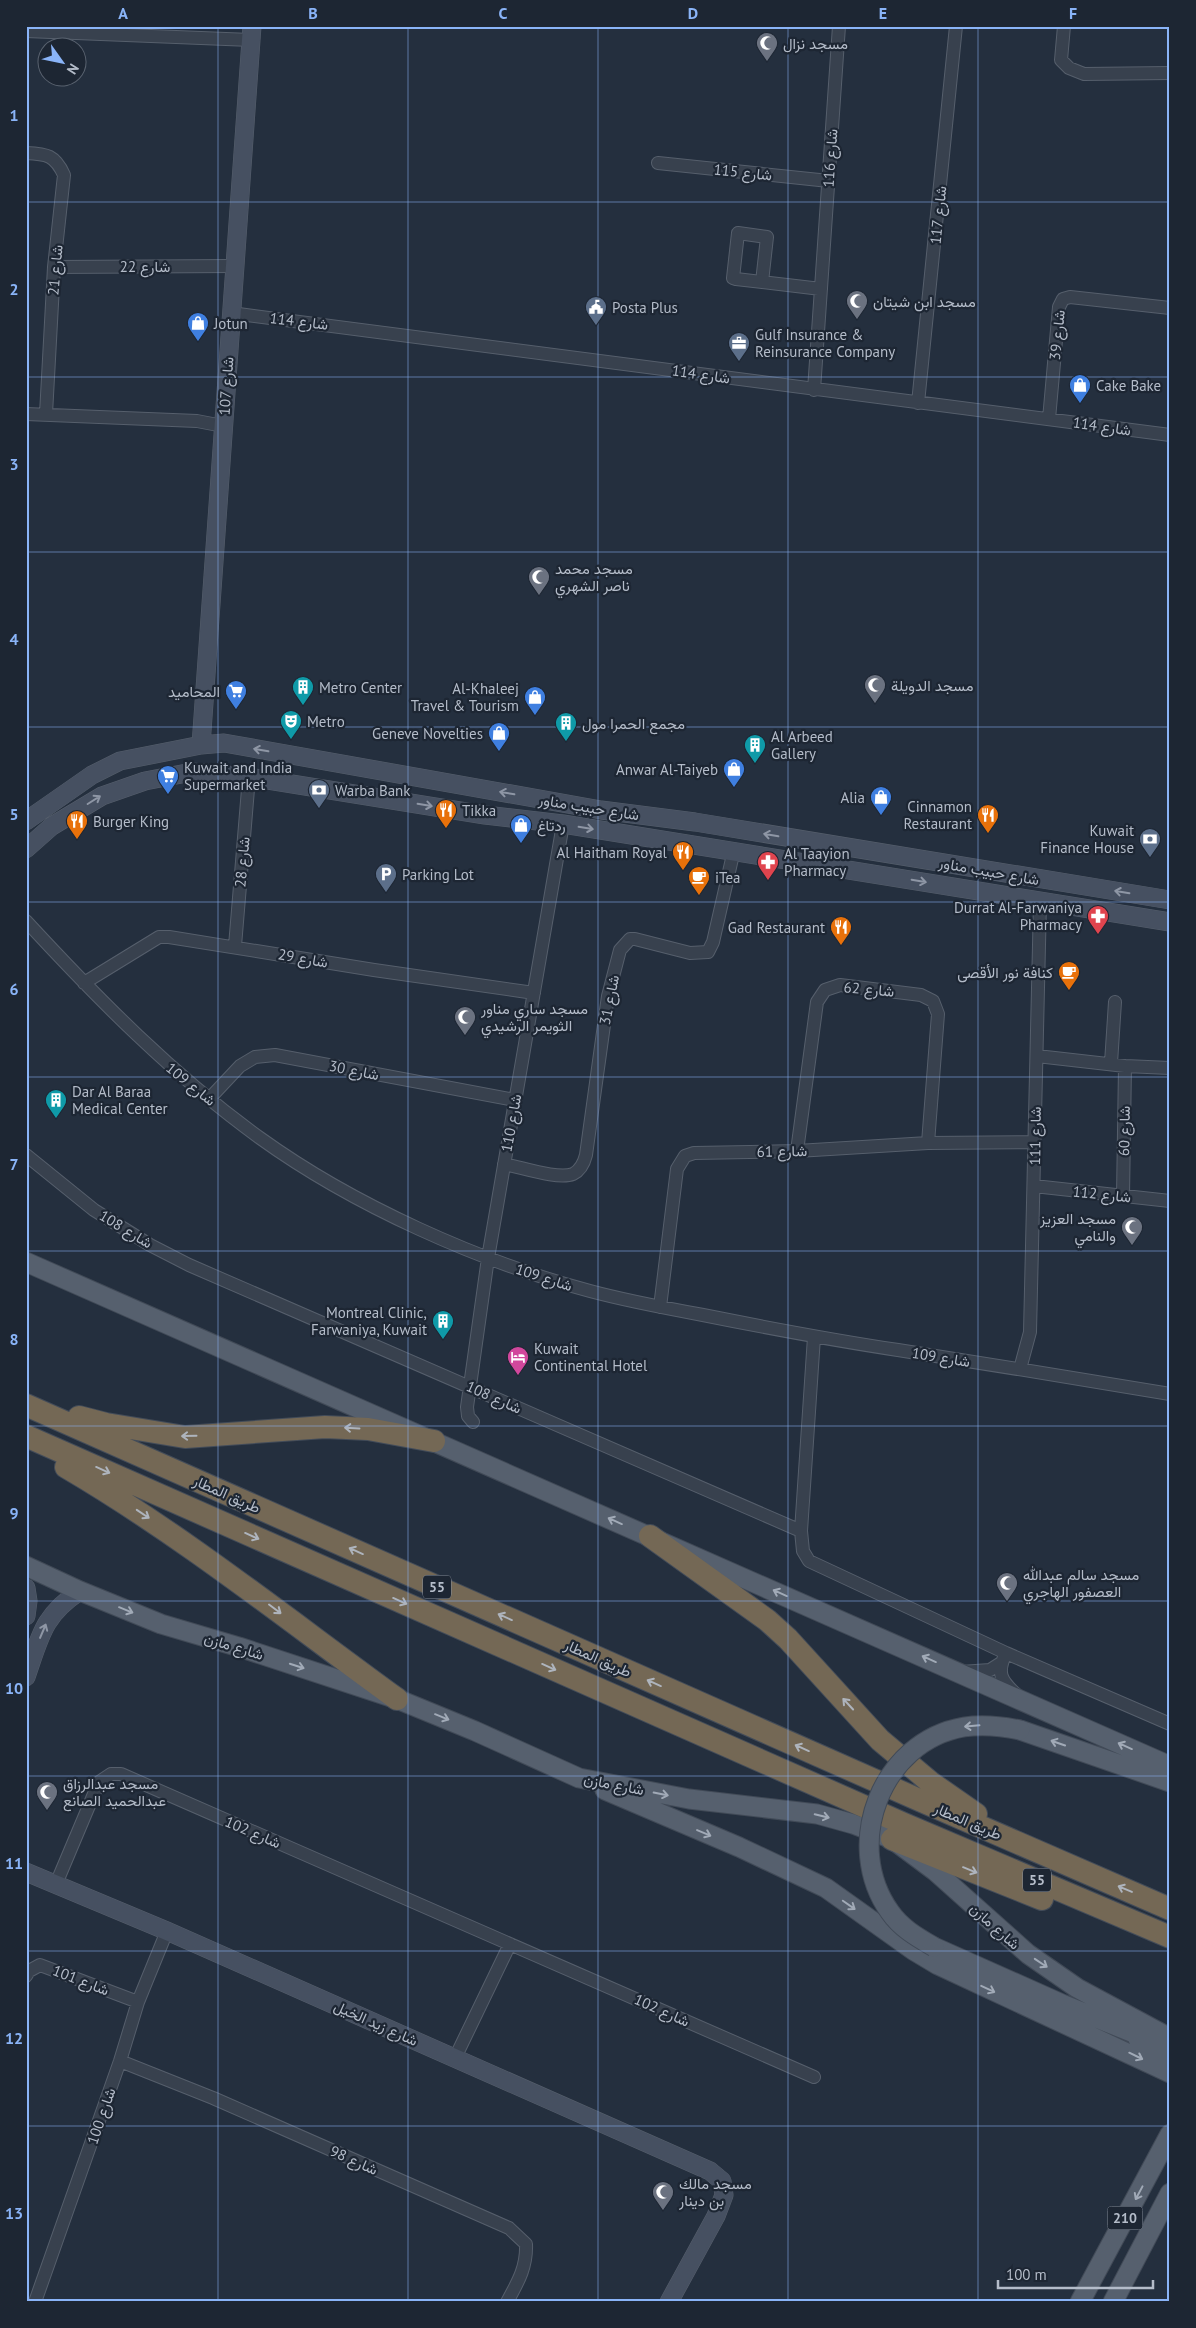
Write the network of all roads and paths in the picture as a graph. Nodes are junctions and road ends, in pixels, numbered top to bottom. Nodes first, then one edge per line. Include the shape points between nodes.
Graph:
1 (839, 26) edge
2 (956, 26) edge
3 (1064, 26) edge
4 (26, 31) edge
5 (252, 33) edge
6 (1170, 73) edge
7 (26, 153) edge
8 (658, 163) dead end
9 (829, 182) junction
10 (235, 266) junction
11 (54, 267) junction
12 (762, 282) dead end
13 (821, 289) junction
14 (1170, 308) edge
15 (231, 313) junction
16 (814, 390) junction
17 (918, 403) junction
18 (26, 414) edge
19 (46, 414) junction
20 (1049, 419) junction
21 (223, 426) junction
22 (1170, 435) edge
23 (200, 745) junction
24 (306, 758) junction
25 (337, 763) junction
26 (249, 777) junction
27 (303, 786) junction
28 (334, 791) junction
29 (626, 813) junction
30 (26, 822) edge
31 (563, 824) junction
32 (620, 833) junction
33 (26, 849) edge
34 (734, 850) junction
35 (891, 854) junction
36 (895, 877) junction
37 (1170, 900) edge
38 (1040, 902) junction
39 (26, 921) edge
40 (1170, 922) edge
41 (235, 946) junction
42 (84, 983) junction
43 (534, 993) junction
44 (1115, 1002) dead end
45 (1037, 1056) junction
46 (1111, 1064) junction
47 (1125, 1066) junction
48 (1170, 1068) edge
49 (209, 1099) junction
50 (515, 1100) junction
51 (1034, 1142) junction
52 (928, 1143) junction
53 (796, 1151) junction
54 (26, 1155) edge
55 (504, 1164) junction
56 (1034, 1186) junction
57 (1123, 1196) junction
58 (1170, 1201) edge
59 (488, 1258) junction
60 (26, 1262) edge
61 (660, 1307) junction
62 (814, 1337) junction
63 (1020, 1369) junction
64 (471, 1386) junction
65 (1170, 1394) edge
66 (26, 1404) edge
67 (473, 1422) dead end
68 (26, 1436) edge
69 (434, 1441) junction
70 (26, 1444) edge
71 (801, 1531) junction
72 (650, 1536) junction
73 (26, 1566) edge
74 (26, 1588) edge
75 (80, 1591) junction
76 (26, 1616) edge
77 (1003, 1658) junction
78 (958, 1672) junction
79 (26, 1677) edge
80 (397, 1699) junction
81 (1023, 1700) junction
82 (1170, 1724) edge
83 (1170, 1766) edge
84 (579, 1778) junction
85 (1170, 1782) edge
86 (892, 1839) junction
87 (1018, 1843) junction
88 (26, 1872) edge
89 (56, 1884) junction
90 (1170, 1909) edge
91 (167, 1930) junction
92 (1170, 1937) edge
93 (510, 1944) junction
94 (1170, 1950) edge
95 (26, 1976) edge
96 (138, 2002) junction
97 (1062, 2004) junction
98 (1170, 2038) edge
99 (1170, 2047) edge
100 (1170, 2057) edge
101 (455, 2058) junction
102 (120, 2061) junction
103 (1170, 2073) edge
104 (814, 2077) dead end
105 (1170, 2134) edge
106 (1162, 2161) edge
107 (1170, 2193) edge
108 (35, 2302) edge
109 (507, 2302) edge
110 (668, 2302) edge
111 (1080, 2302) edge
112 (1112, 2302) edge

1 - 9 street, شارع 116
2 - 17 street, شارع 117
3 - 6 street via 1061,60 1070,68 1084,74
4 - 5 street
5 - 10 street, شارع 107
7 - 11 street, شارع 21 via 46,154 58,162 64,174
8 - 9 street, شارع 115
9 - 13 street, شارع 116
10 - 11 street, شارع 22
10 - 15 street, شارع 107
11 - 19 street, شارع 21
12 - 13 street
13 - 16 street, شارع 116
14 - 20 street, شارع 39 via 1070,297 1063,299 1059,307
15 - 16 street, شارع 114
15 - 21 street, شارع 107
16 - 17 street, شارع 114
17 - 20 street, شارع 114
18 - 19 street
19 - 21 street via 197,421
20 - 22 street, شارع 114
21 - 23 street, شارع 107
24 -> 23 street, شارع حبيب مناور via 224,743
23 - 30 street, شارع حبيب مناور via 120,762 92,776
24 - 25 street, شارع حبيب مناور
24 - 27 street via 311,774
25 - 28 street via 328,771
29 -> 25 street, شارع حبيب مناور
26 - 27 street, شارع حبيب مناور
33 -> 26 street, شارع حبيب مناور via 52,826 102,796 145,781 192,772
26 - 41 street, شارع 28
27 - 28 street, شارع حبيب مناور
28 -> 31 street, شارع حبيب مناور
29 - 32 street via 631,819 630,826 627,832
35 -> 29 street, شارع حبيب مناور
31 -> 32 street, شارع حبيب مناور
31 - 43 street, شارع 110
32 - 34 street, شارع حبيب مناور
34 - 36 street, شارع حبيب مناور
34 - 55 street, شارع 31 via 708,952 690,953 635,939 630,939 620,950 608,996 586,1155 580,1169 562,1176
35 - 36 street via 885,866
37 -> 35 street, شارع حبيب مناور
36 -> 38 street, شارع حبيب مناور
38 - 40 street, شارع حبيب مناور
38 - 45 street, شارع 111
39 - 42 street, شارع 109
41 - 42 street, شارع 29 via 159,937
41 - 43 street, شارع 29
42 - 49 street, شارع 109 via 142,1041
43 - 50 street, شارع 110
44 - 46 street
45 - 46 street
45 - 51 street, شارع 111
46 - 47 street
47 - 48 street
47 - 57 street, شارع 60
49 - 50 street, شارع 30 via 240,1066 255,1057 274,1055
49 - 59 street, شارع 109 via 314,1174 428,1232
50 - 55 street, شارع 110
51 - 52 street, شارع 61
51 - 56 street, شارع 111
52 - 53 street, شارع 61
52 - 53 street, شارع 62 via 938,1014 933,1001 921,995 840,985 824,990 817,1002
53 - 61 street, شارع 61 via 694,1153 685,1156 677,1170
54 - 64 street, شارع 108 via 94,1210 150,1245 189,1265
55 - 59 street, شارع 110
56 - 57 street, شارع 112
56 - 63 street, شارع 111 via 1030,1332
57 - 58 street, شارع 112
59 - 61 street, شارع 109 via 590,1291
59 - 64 street, شارع 110
60 - 69 main road
61 - 62 street, شارع 109
62 - 63 street, شارع 109
62 - 71 street
63 - 65 street, شارع 109
64 - 67 street, شارع 110 via 467,1407
64 - 71 street, شارع 108
69 -> 66 highway via 368,1429 325,1427 185,1437 106,1424
87 -> 66 highway, طريق المطار / 55
68 -> 92 highway, طريق المطار / 55 via 904,1824
72 -> 69 main road
70 -> 80 highway via 163,1528
71 - 77 street via 805,1556 814,1565
78 -> 72 main road
87 -> 72 highway via 930,1782 880,1740 767,1620
73 - 75 main road, شارع مازن
74 - 76 street
79 -> 75 street via 48,1620 59,1606
75 -> 80 main road, شارع مازن via 161,1624
77 - 78 street via 990,1670
77 - 81 street via 1000,1669 1003,1681
77 - 82 street
78 - 81 main road
80 -> 84 main road, شارع مازن
83 -> 81 main road
84 -> 86 main road, شارع مازن via 689,1799 816,1814
84 -> 103 main road via 818,1884 938,1965
85 -> 97 main road, bridge via 1020,1730 992,1725 962,1727 935,1737 910,1753 890,1774 876,1800 869,1828 869,1858 876,1886 890,1912 909,1933
86 -> 94 highway
86 -> 98 main road, شارع مازن via 935,1871 1028,1954 1077,1988
90 -> 87 highway, طريق المطار / 55
88 - 89 street, شارع زيد الخيل
89 - 91 street, شارع زيد الخيل
89 - 93 street, شارع 102 via 99,1782 106,1776 121,1774
91 - 96 street, شارع 100
91 - 101 street, شارع زيد الخيل
93 - 101 street
93 - 104 street, شارع 102
95 - 96 street, شارع 101 via 40,1965
96 - 102 street, شارع 100
97 - 99 main road
97 - 100 main road via 1160,2049
101 - 110 street, شارع زيد الخيل via 691,2161 722,2181 724,2195 716,2216
102 - 108 street, شارع 100
102 - 109 street, شارع 98 via 213,2098 509,2228 526,2244 526,2259
105 - 106 main road, 210
106 -> 111 main road, 210
107 - 112 main road, 210

